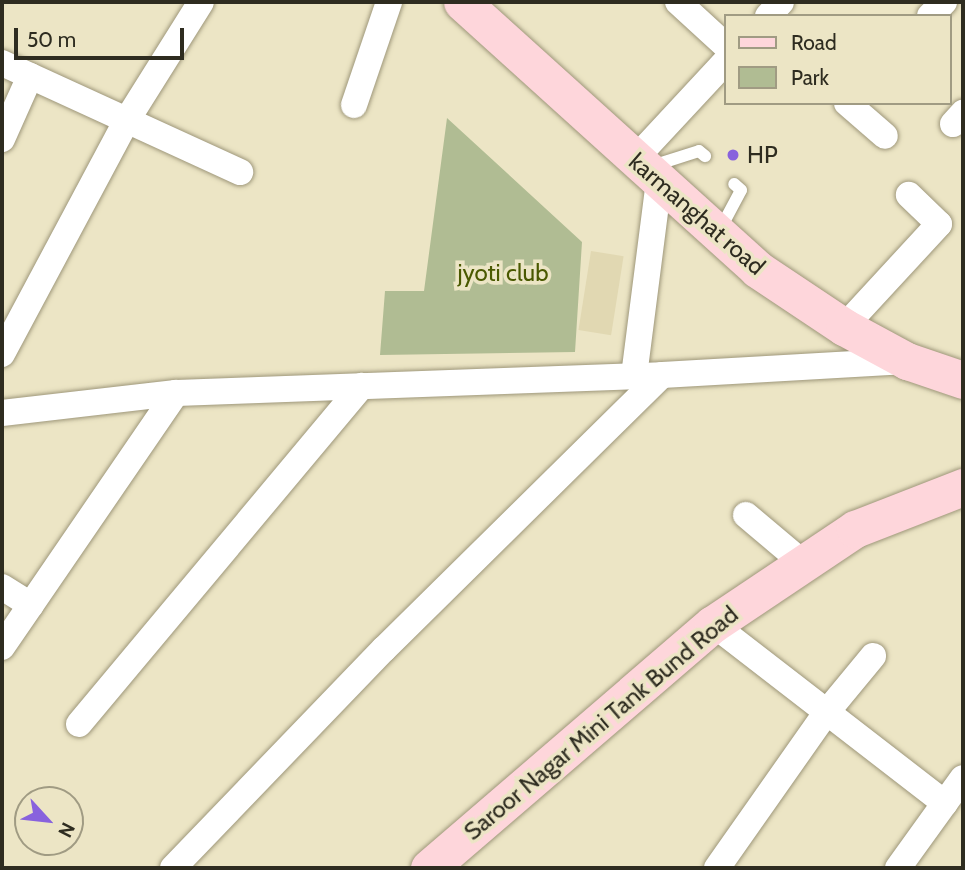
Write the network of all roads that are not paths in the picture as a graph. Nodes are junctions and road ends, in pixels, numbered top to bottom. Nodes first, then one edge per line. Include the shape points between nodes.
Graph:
1 (201, 2) edge
2 (390, 2) edge
3 (462, 2) edge
4 (678, 2) edge
5 (724, 44) edge
6 (2, 63) edge
7 (724, 63) edge
8 (30, 76) junction
9 (354, 105) dead end
10 (849, 105) edge
11 (127, 120) junction
12 (885, 136) dead end
13 (2, 139) edge
14 (705, 156) dead end
15 (645, 169) junction
16 (240, 172) dead end
17 (734, 184) dead end
18 (909, 195) dead end
19 (951, 226) edge
20 (729, 245) junction
21 (844, 327) junction
22 (2, 354) edge
23 (907, 361) junction
24 (662, 375) junction
25 (634, 376) junction
26 (963, 380) edge
27 (362, 386) junction
28 (176, 393) junction
29 (2, 413) edge
30 (963, 486) edge
31 (747, 515) dead end
32 (803, 563) junction
33 (2, 587) edge
34 (31, 605) junction
35 (713, 624) junction
36 (2, 647) edge
37 (873, 656) dead end
38 (826, 713) junction
39 (79, 723) dead end
40 (963, 778) edge
41 (945, 803) junction
42 (173, 868) edge
43 (429, 868) edge
44 (717, 868) edge
45 (898, 868) edge

1 - 11 street
2 - 9 street
3 - 15 main road, karmanghat road
4 - 5 street
6 - 8 street
7 - 15 street
8 - 11 street
8 - 13 street
10 - 12 street
11 - 16 street
11 - 22 street
14 - 15 lane via 699,151
15 - 20 main road, karmanghat road
15 - 25 street
17 - 20 lane via 741,190 723,224
18 - 19 street
19 - 21 street
20 - 21 main road, karmanghat road via 757,270
21 - 23 main road, karmanghat road
23 - 24 street
23 - 26 main road, karmanghat road
24 - 25 street
24 - 42 street via 383,649
25 - 27 street
27 - 28 street
27 - 39 street
28 - 29 street
28 - 34 street
30 - 32 main road, Saroor Nagar Mini Tank Bund Road via 855,528
31 - 32 street
32 - 35 main road, Saroor Nagar Mini Tank Bund Road
33 - 34 street
34 - 36 street
35 - 38 street
35 - 43 main road, Saroor Nagar Mini Tank Bund Road
37 - 38 street
38 - 41 street
38 - 44 street
40 - 41 street
41 - 45 street

